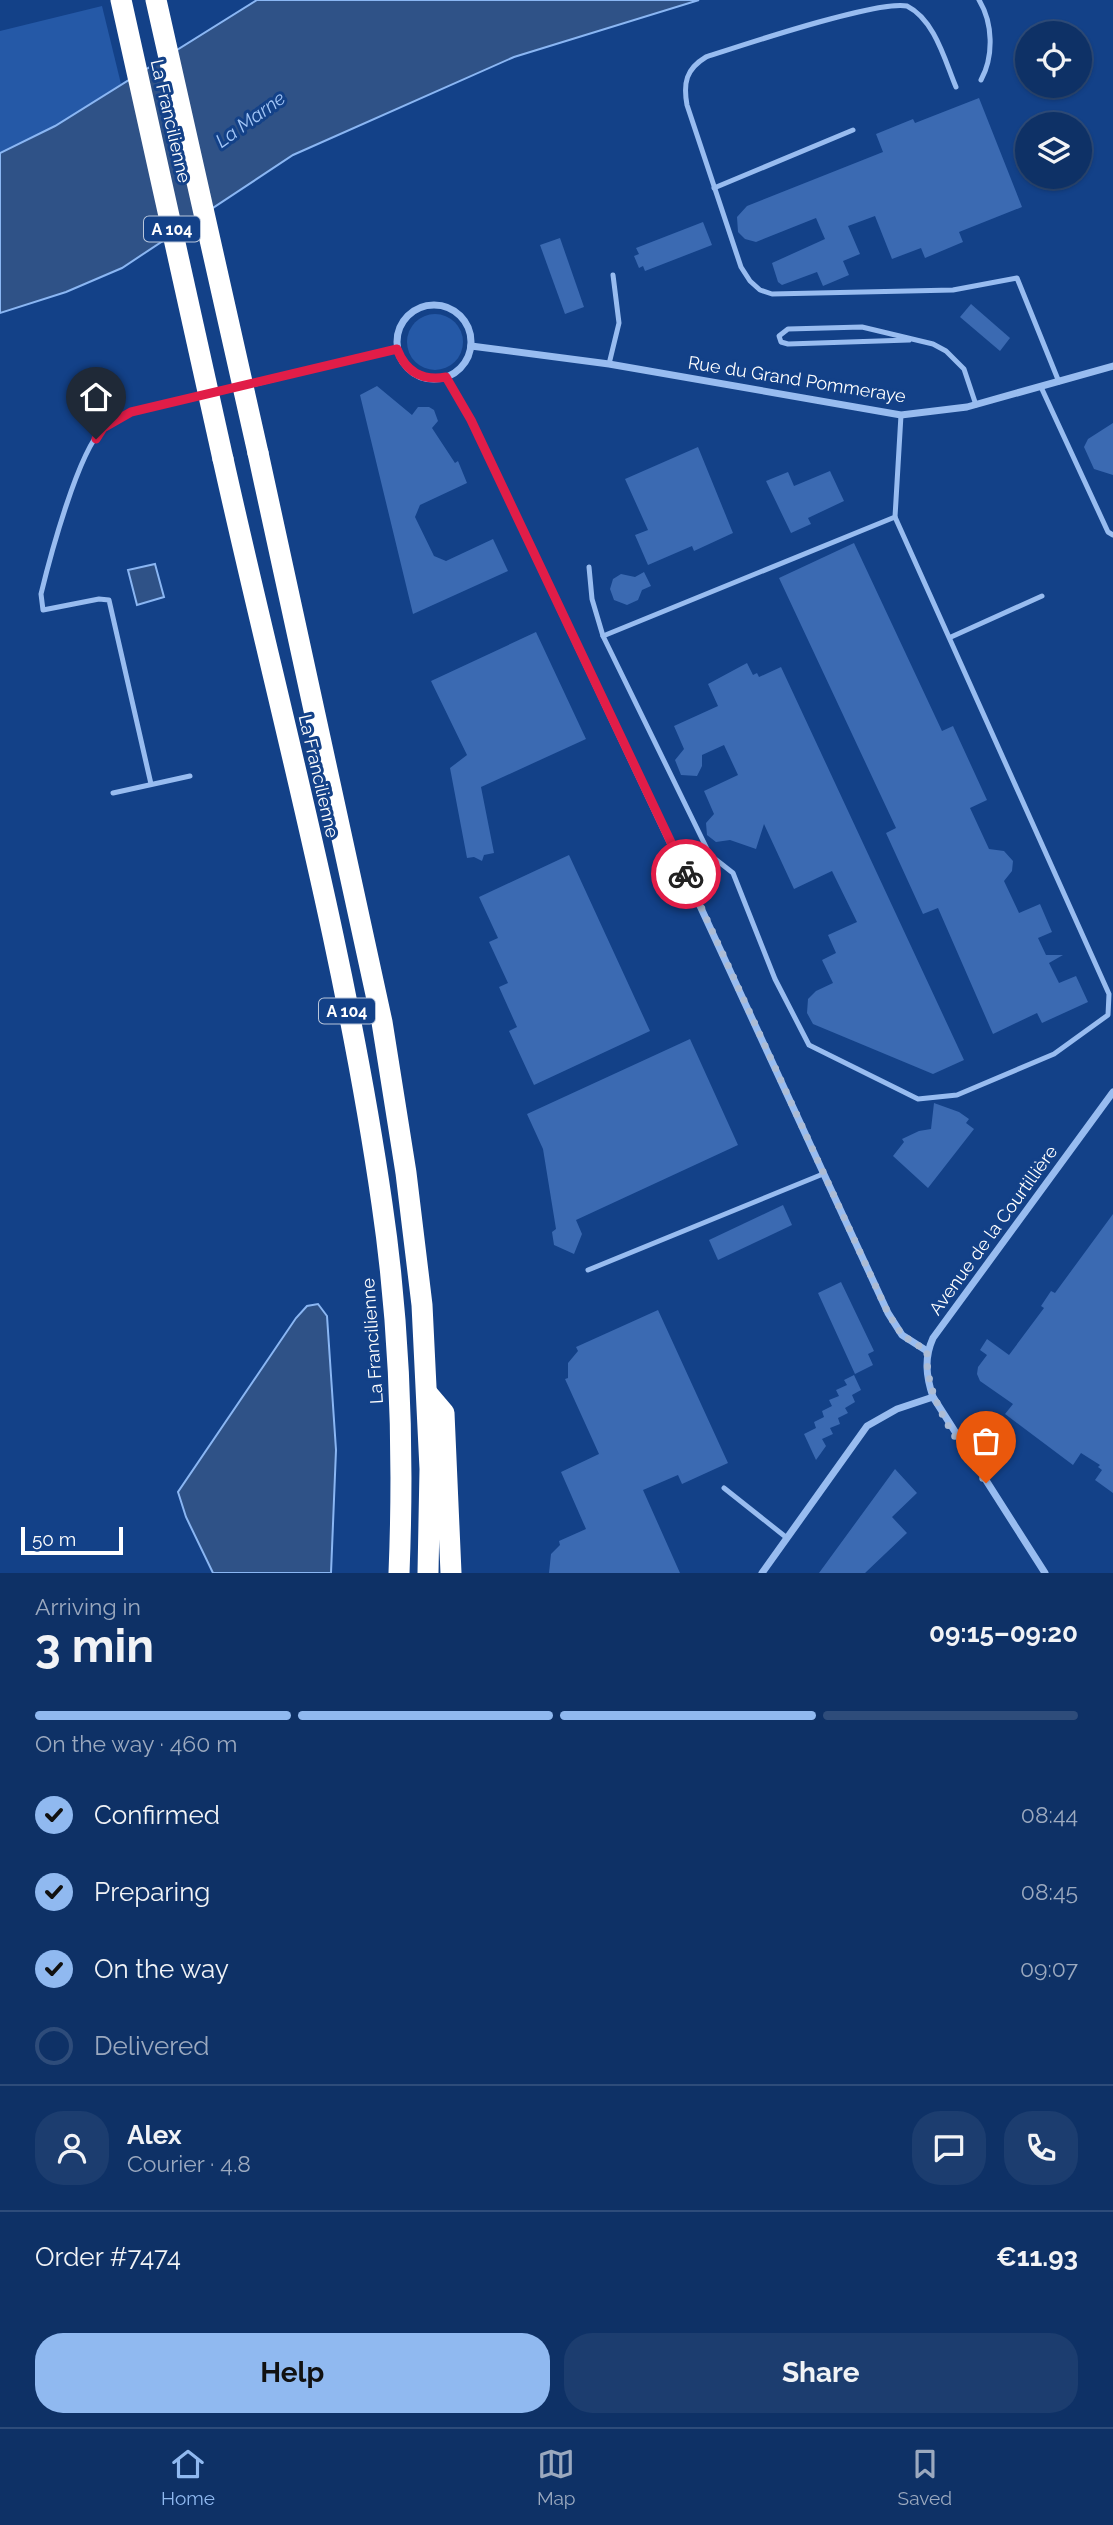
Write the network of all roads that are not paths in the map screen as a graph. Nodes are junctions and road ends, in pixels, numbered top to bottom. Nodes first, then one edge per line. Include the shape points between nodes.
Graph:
1 (121, 0) edge
2 (156, 0) edge
3 (899, 0) edge
4 (979, 0) edge
5 (890, 4) junction
6 (981, 80) dead end
7 (956, 87) dead end
8 (853, 130) dead end
9 (714, 188) junction
10 (614, 275) dead end
11 (909, 340) junction
12 (471, 346) junction
13 (397, 349) junction
14 (609, 364) junction
15 (1113, 366) edge
16 (446, 377) junction
17 (1059, 382) junction
18 (1041, 387) junction
19 (976, 405) junction
20 (901, 415) junction
21 (895, 517) junction
22 (1113, 535) edge
23 (589, 566) dead end
24 (1042, 596) dead end
25 (603, 636) junction
26 (951, 637) junction
27 (190, 776) dead end
28 (152, 784) junction
29 (113, 793) dead end
30 (1110, 1018) edge
31 (1113, 1092) edge
32 (823, 1174) junction
33 (588, 1270) dead end
34 (927, 1351) junction
35 (427, 1393) junction
36 (933, 1397) junction
37 (724, 1488) dead end
38 (787, 1538) junction
39 (400, 1573) edge
40 (428, 1573) edge
41 (451, 1573) edge
42 (762, 1573) edge
43 (1045, 1573) edge

1 - 39 highway, La Francilienne / A 104, bridge via 351,1027 382,1205 400,1412
2 - 35 highway, La Francilienne / A 104, bridge via 382,1022 422,1305
3 - 5 lane
4 - 6 lane via 990,48
5 - 7 lane via 906,5 929,26
5 - 9 lane via 869,4 693,64 684,89
8 - 9 lane
9 - 17 lane via 741,267 760,290 772,294 953,290 1017,278
10 - 14 lane via 619,323
11 - 11 lane via 788,344 779,337 788,329 862,327 883,329
11 - 19 lane via 946,351 964,369
12 - 13 street via 470,333 456,312 432,304 409,314 401,324
12 - 14 street, Rue du Grand Pommeraye
12 - 16 street via 463,365
13 - 16 street via 402,361 421,377
13 - 28 lane via 131,412 103,428 85,457 50,560 41,594 43,610 109,600
14 - 20 street, Rue du Grand Pommeraye
15 - 17 street, Rue du Grand Pommeraye
16 - 32 street via 500,482
17 - 18 street, Rue du Grand Pommeraye
18 - 19 street, Rue du Grand Pommeraye
18 - 22 lane
19 - 20 street, Rue du Grand Pommeraye
20 - 21 lane
21 - 25 lane
21 - 26 lane
23 - 25 lane via 592,599
24 - 26 lane
25 - 30 lane via 710,855 733,873 775,979 809,1045 918,1099 957,1095 1054,1054
26 - 30 lane via 1096,961 1109,994
27 - 28 lane
28 - 29 lane
31 - 34 street, Avenue de la Courtillière
32 - 33 lane
32 - 34 street via 891,1319 902,1335
34 - 36 street
35 - 40 highway, La Francilienne / A 104
35 - 41 highway via 444,1413
36 - 38 street via 867,1426
36 - 43 street
37 - 38 lane
38 - 42 street

